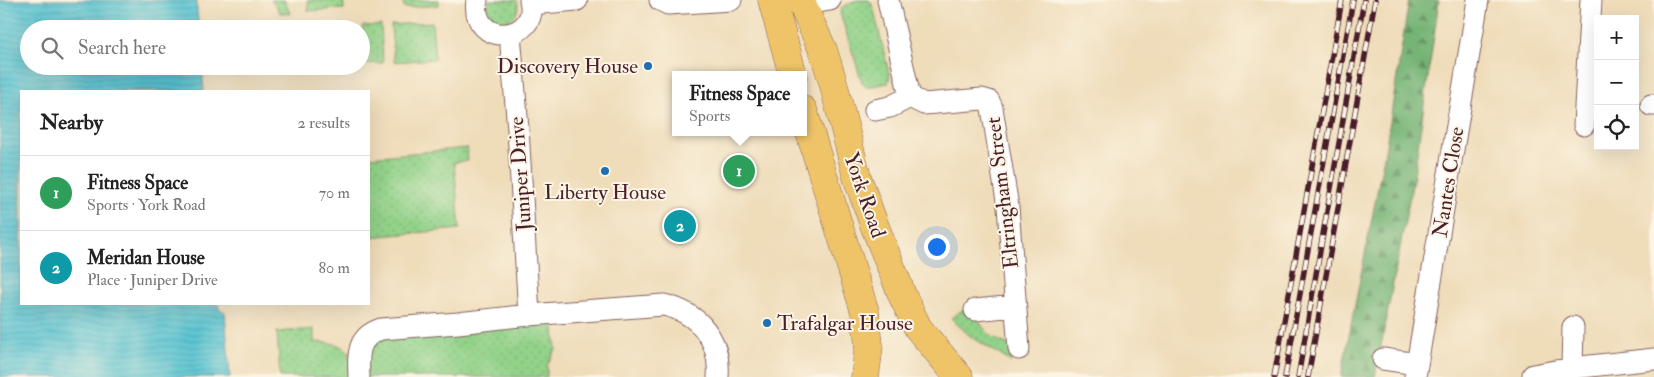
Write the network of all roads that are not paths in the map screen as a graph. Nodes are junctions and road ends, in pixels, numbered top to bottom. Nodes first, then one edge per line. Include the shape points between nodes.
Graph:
1 (477, 0) edge
2 (576, 0) edge
3 (660, 0) edge
4 (731, 0) edge
5 (770, 0) edge
6 (830, 0) edge
7 (888, 0) edge
8 (1478, 0) edge
9 (1590, 0) edge
10 (531, 2) edge
11 (800, 2) edge
12 (510, 34) junction
13 (792, 71) edge
14 (910, 97) junction
15 (875, 110) dead end
16 (807, 123) edge
17 (1584, 125) dead end
18 (1015, 306) junction
19 (975, 310) dead end
20 (529, 315) junction
21 (1573, 327) dead end
22 (1019, 349) dead end
23 (1383, 359) dead end
24 (1654, 359) edge
25 (1572, 368) junction
26 (1416, 371) edge
27 (1533, 375) dead end
28 (359, 377) edge
29 (718, 377) edge
30 (865, 377) edge
31 (959, 377) edge

1 - 12 street via 481,24 494,34
2 - 10 street
3 - 4 street via 668,4
5 - 11 street
5 - 13 highway
6 - 11 street
7 - 14 street
8 - 26 street, Nantes Close
9 - 17 street
10 - 12 street via 528,20 518,31
11 - 31 highway, York Road via 823,50 857,177 903,297 918,328
12 - 20 street, Juniper Drive
14 - 15 street
14 - 18 street, Eltringham Street via 924,104 989,101 1008,207
16 - 30 highway, York Road via 865,312 869,345
18 - 19 street
18 - 22 street, Eltringham Street
20 - 28 street via 381,328 364,338 358,359
20 - 29 street via 664,305 674,307 703,325 710,335 715,347
21 - 25 street
23 - 26 street, Nantes Close
24 - 25 street
25 - 27 street

